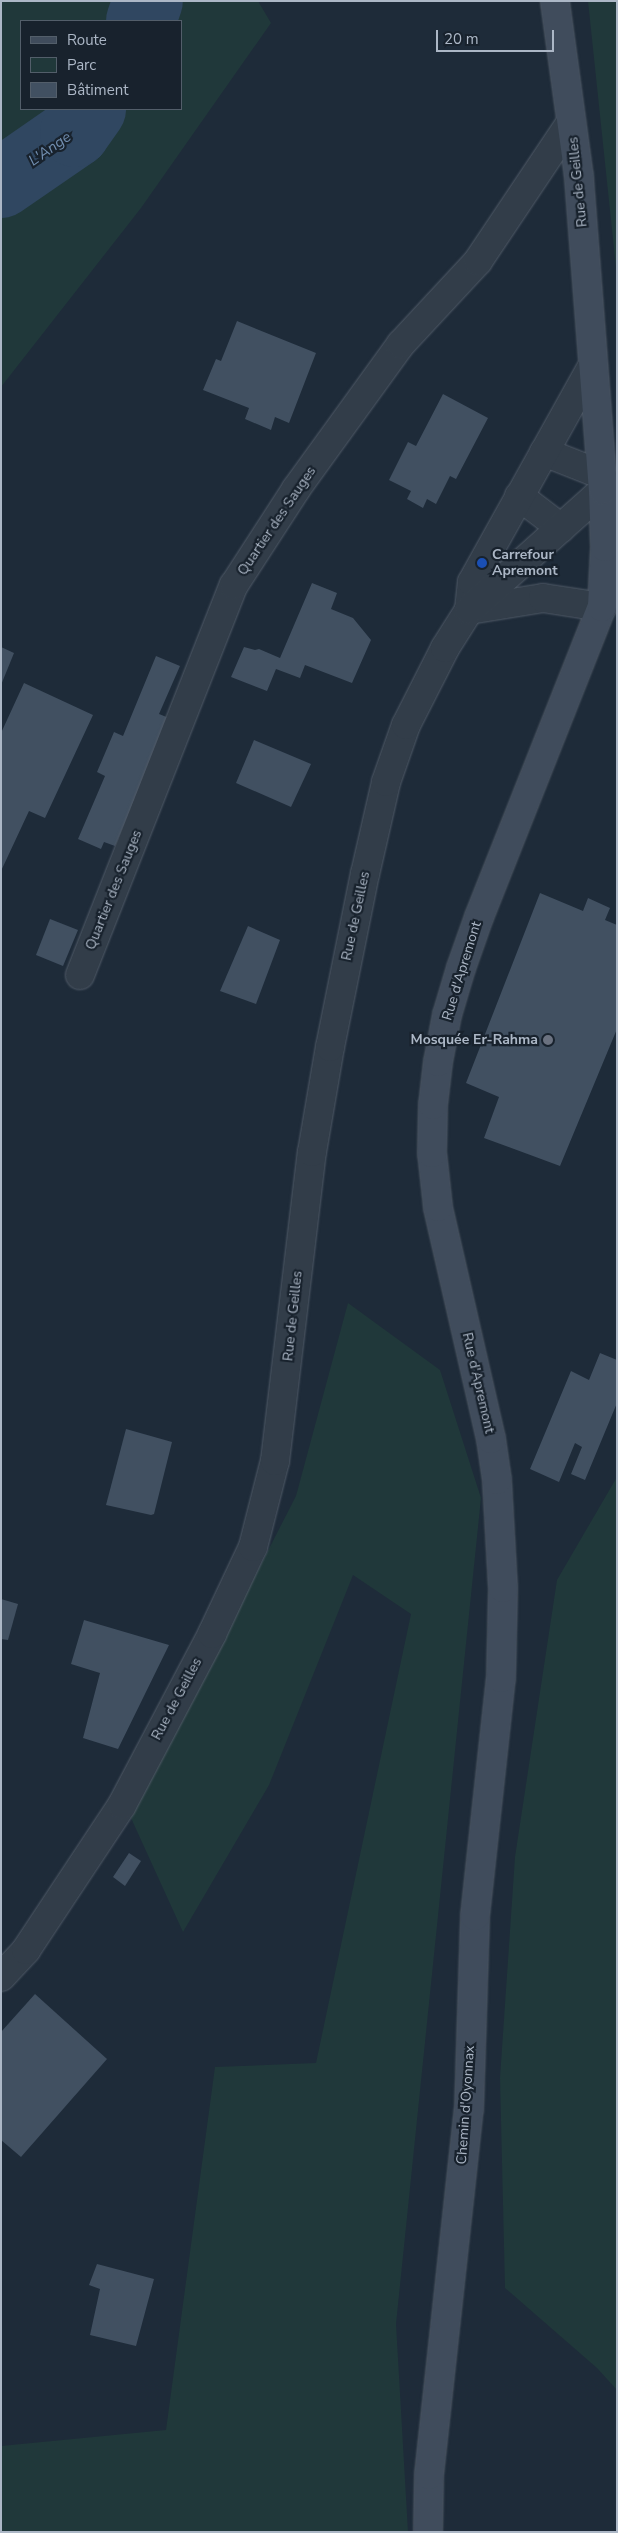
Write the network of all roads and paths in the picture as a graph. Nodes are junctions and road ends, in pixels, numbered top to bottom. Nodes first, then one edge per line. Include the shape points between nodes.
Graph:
1 (555, 1) edge
2 (571, 122) junction
3 (593, 364) junction
4 (544, 452) junction
5 (602, 482) junction
6 (519, 496) junction
7 (561, 528) junction
8 (602, 607) junction
9 (470, 610) junction
10 (80, 975) dead end
11 (501, 1678) joint
12 (1, 1977) edge
13 (428, 2532) edge

1 - 2 street, Rue de Geilles
2 - 3 street, Rue de Geilles via 579,177
2 - 10 street, Quartier des Sauges via 478,262 401,344 296,490 239,578
3 - 4 street, Rue de Geilles
3 - 5 street, Rue de Geilles
4 - 5 street
4 - 6 street, Rue de Geilles
5 - 7 street, Rue de Geilles
5 - 8 street, Rue d'Apremont via 605,547
6 - 7 street
6 - 9 street, Rue de Geilles via 472,582
7 - 9 street, Rue de Geilles
8 - 9 street via 544,598
8 - 11 street, Rue d'Apremont via 478,917 447,1015 433,1105 432,1153 438,1207 491,1439 497,1480 503,1588
9 - 12 street, Rue de Geilles via 445,648 406,725 386,782 364,874 319,1111 275,1461 252,1547 212,1634 122,1805 26,1950
11 - 13 street, Chemin d'Oyonnax via 475,1916 469,2109 429,2475

